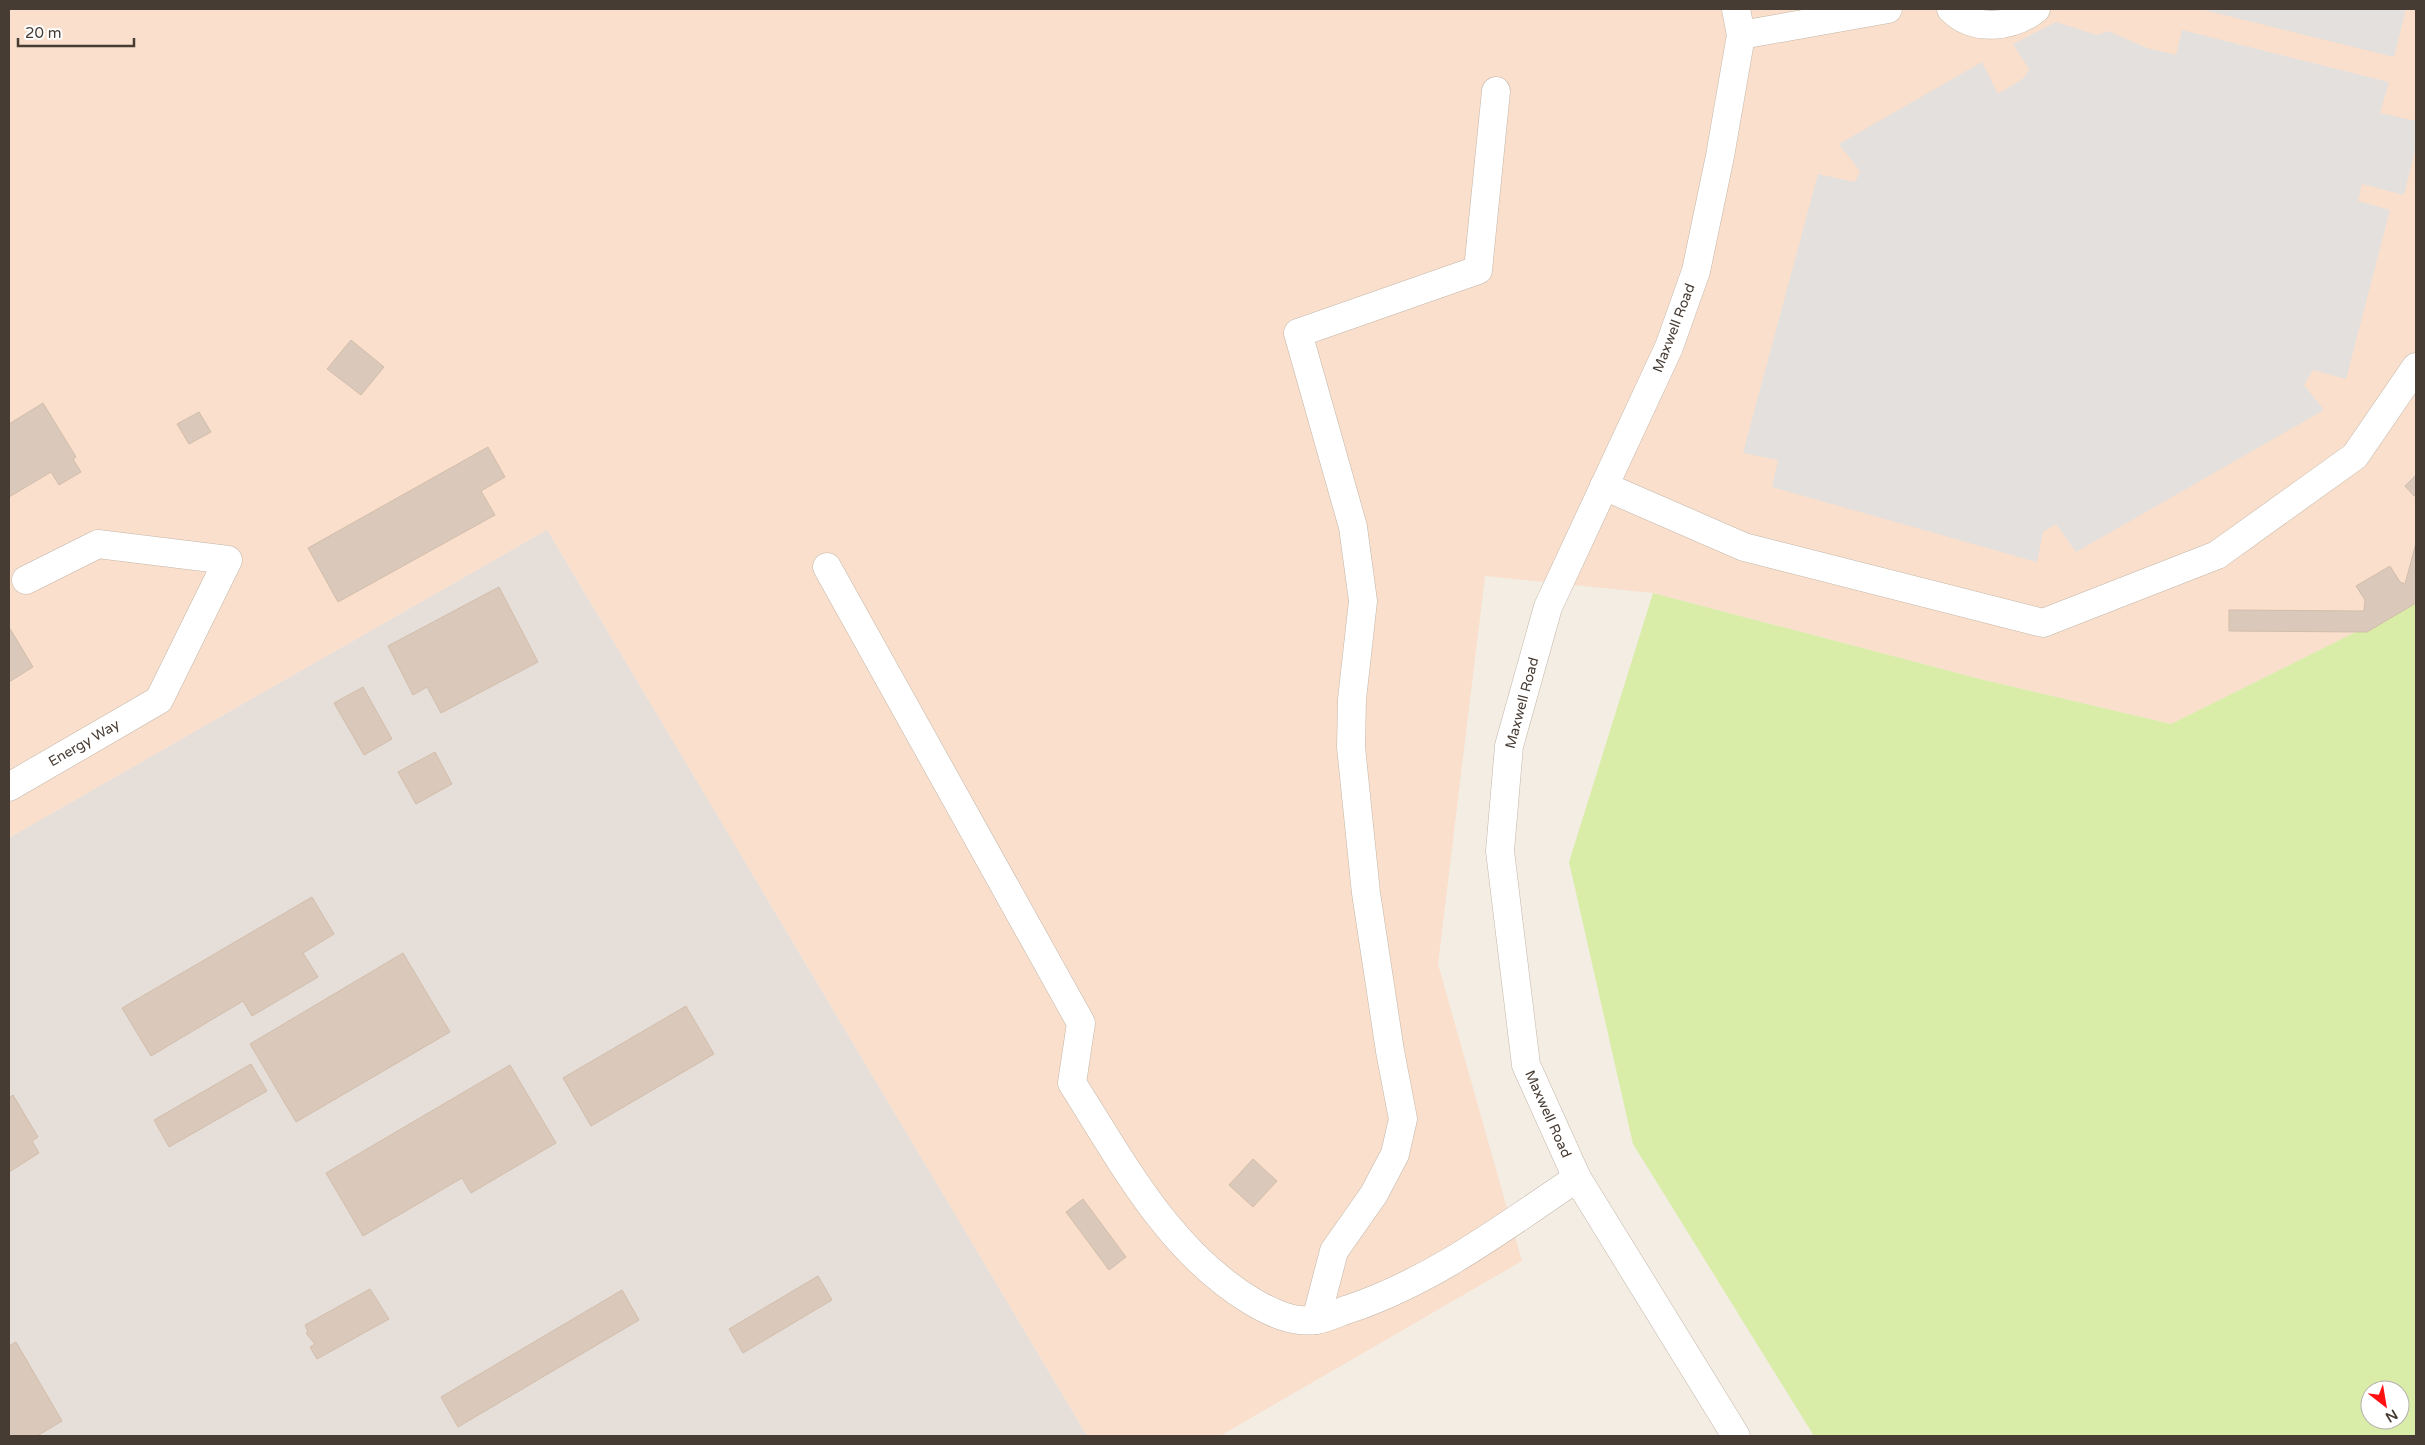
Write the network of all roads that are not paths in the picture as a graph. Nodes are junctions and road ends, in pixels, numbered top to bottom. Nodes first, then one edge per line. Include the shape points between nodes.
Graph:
1 (1736, 9) edge
2 (1888, 9) edge
3 (1951, 9) edge
4 (2036, 9) edge
5 (1741, 35) junction
6 (1496, 91) dead end
7 (2416, 367) edge
8 (1604, 486) junction
9 (827, 567) dead end
10 (26, 580) dead end
11 (9, 786) edge
12 (1577, 1178) junction
13 (1316, 1320) junction
14 (1736, 1436) edge

1 - 5 street, Maxwell Road
2 - 5 street
3 - 4 street via 1971,21 1989,26 2025,18
5 - 8 street, Maxwell Road via 1696,271 1669,347
6 - 13 street via 1478,270 1298,333 1352,527 1363,602 1352,700 1351,747 1366,893 1403,1119 1395,1154 1374,1194 1334,1252
7 - 8 street via 2356,456 2217,555 2043,623 1744,548
8 - 12 street, Maxwell Road via 1548,607 1509,746 1500,851 1526,1065
9 - 13 street via 1081,1023 1072,1083 1147,1200 1184,1247 1236,1292 1277,1316
10 - 11 street, Energy Way via 98,544 228,560 159,700
12 - 13 street via 1422,1279
12 - 14 street, Maxwell Road

